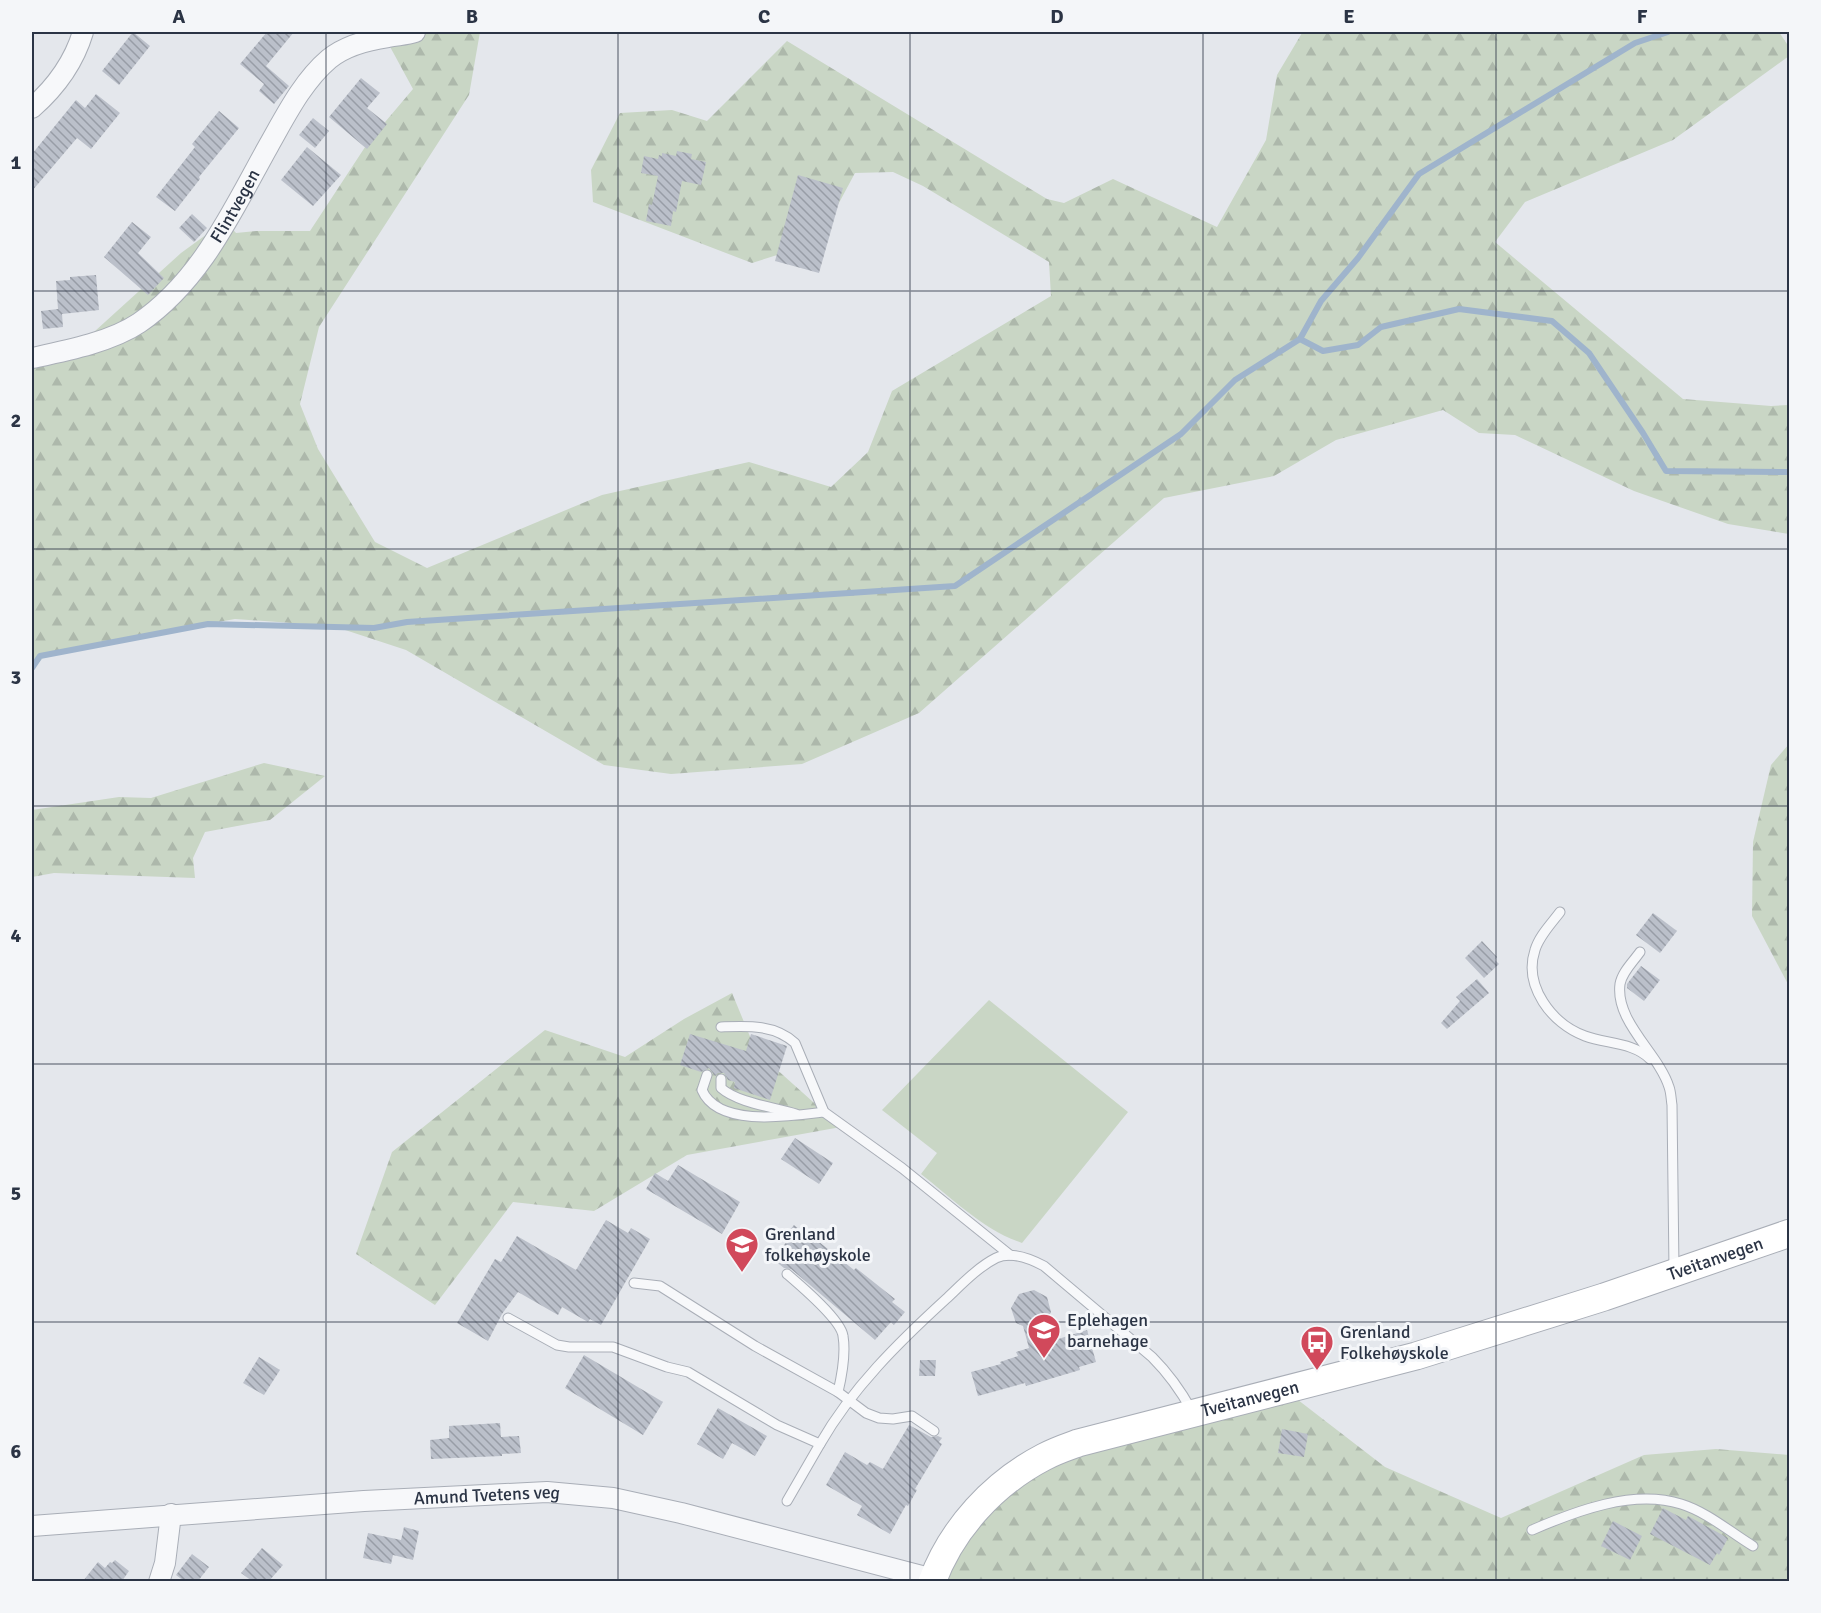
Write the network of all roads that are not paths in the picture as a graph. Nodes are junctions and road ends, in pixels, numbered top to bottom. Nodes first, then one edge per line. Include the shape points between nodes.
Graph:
1 (83, 32) edge
2 (415, 32) edge
3 (32, 108) edge
4 (32, 357) edge
5 (1560, 912) dead end
6 (1640, 952) dead end
7 (721, 1027) dead end
8 (1660, 1069) junction
9 (707, 1075) dead end
10 (721, 1079) dead end
11 (824, 1112) junction
12 (798, 1115) junction
13 (1790, 1233) edge
14 (1010, 1255) junction
15 (1674, 1273) junction
16 (787, 1274) dead end
17 (634, 1283) dead end
18 (508, 1318) dead end
19 (838, 1392) junction
20 (848, 1400) junction
21 (1193, 1413) junction
22 (934, 1431) dead end
23 (820, 1444) junction
24 (787, 1501) dead end
25 (171, 1514) junction
26 (32, 1526) edge
27 (1532, 1530) dead end
28 (1753, 1546) dead end
29 (933, 1580) edge
30 (159, 1581) edge

1 - 3 street via 64,74
2 - 4 street, Flintvegen via 350,46 329,59 290,107 198,267 175,294 138,324 107,338 69,351
5 - 8 lane via 1535,949 1531,969 1534,985 1545,1005 1570,1029 1627,1046 1646,1055
6 - 8 lane via 1620,982 1620,995 1628,1017
7 - 11 lane via 754,1026 788,1036 795,1043
8 - 15 lane via 1669,1086 1672,1105
9 - 12 lane via 702,1090 717,1108 764,1117
10 - 12 lane via 721,1088 726,1092
11 - 12 lane
11 - 14 lane via 921,1182
13 - 15 main road, Tveitanvegen
14 - 20 lane via 997,1257 956,1289
14 - 21 lane via 1044,1266 1152,1357 1180,1389
15 - 21 main road, Tveitanvegen via 1416,1356
16 - 19 lane via 838,1322 843,1335
17 - 19 lane via 660,1286
18 - 23 lane via 557,1345 613,1347 688,1372 777,1425
19 - 20 lane
20 - 22 lane via 879,1418 912,1416
20 - 23 lane
21 - 29 main road, Tveitanvegen via 1078,1443 1015,1474 992,1493 954,1537
23 - 24 lane
25 - 26 street, Amund Tvetens veg
25 - 29 street, Amund Tvetens veg via 547,1492 613,1497
25 - 30 street
27 - 28 lane via 1613,1503 1663,1499 1698,1511

